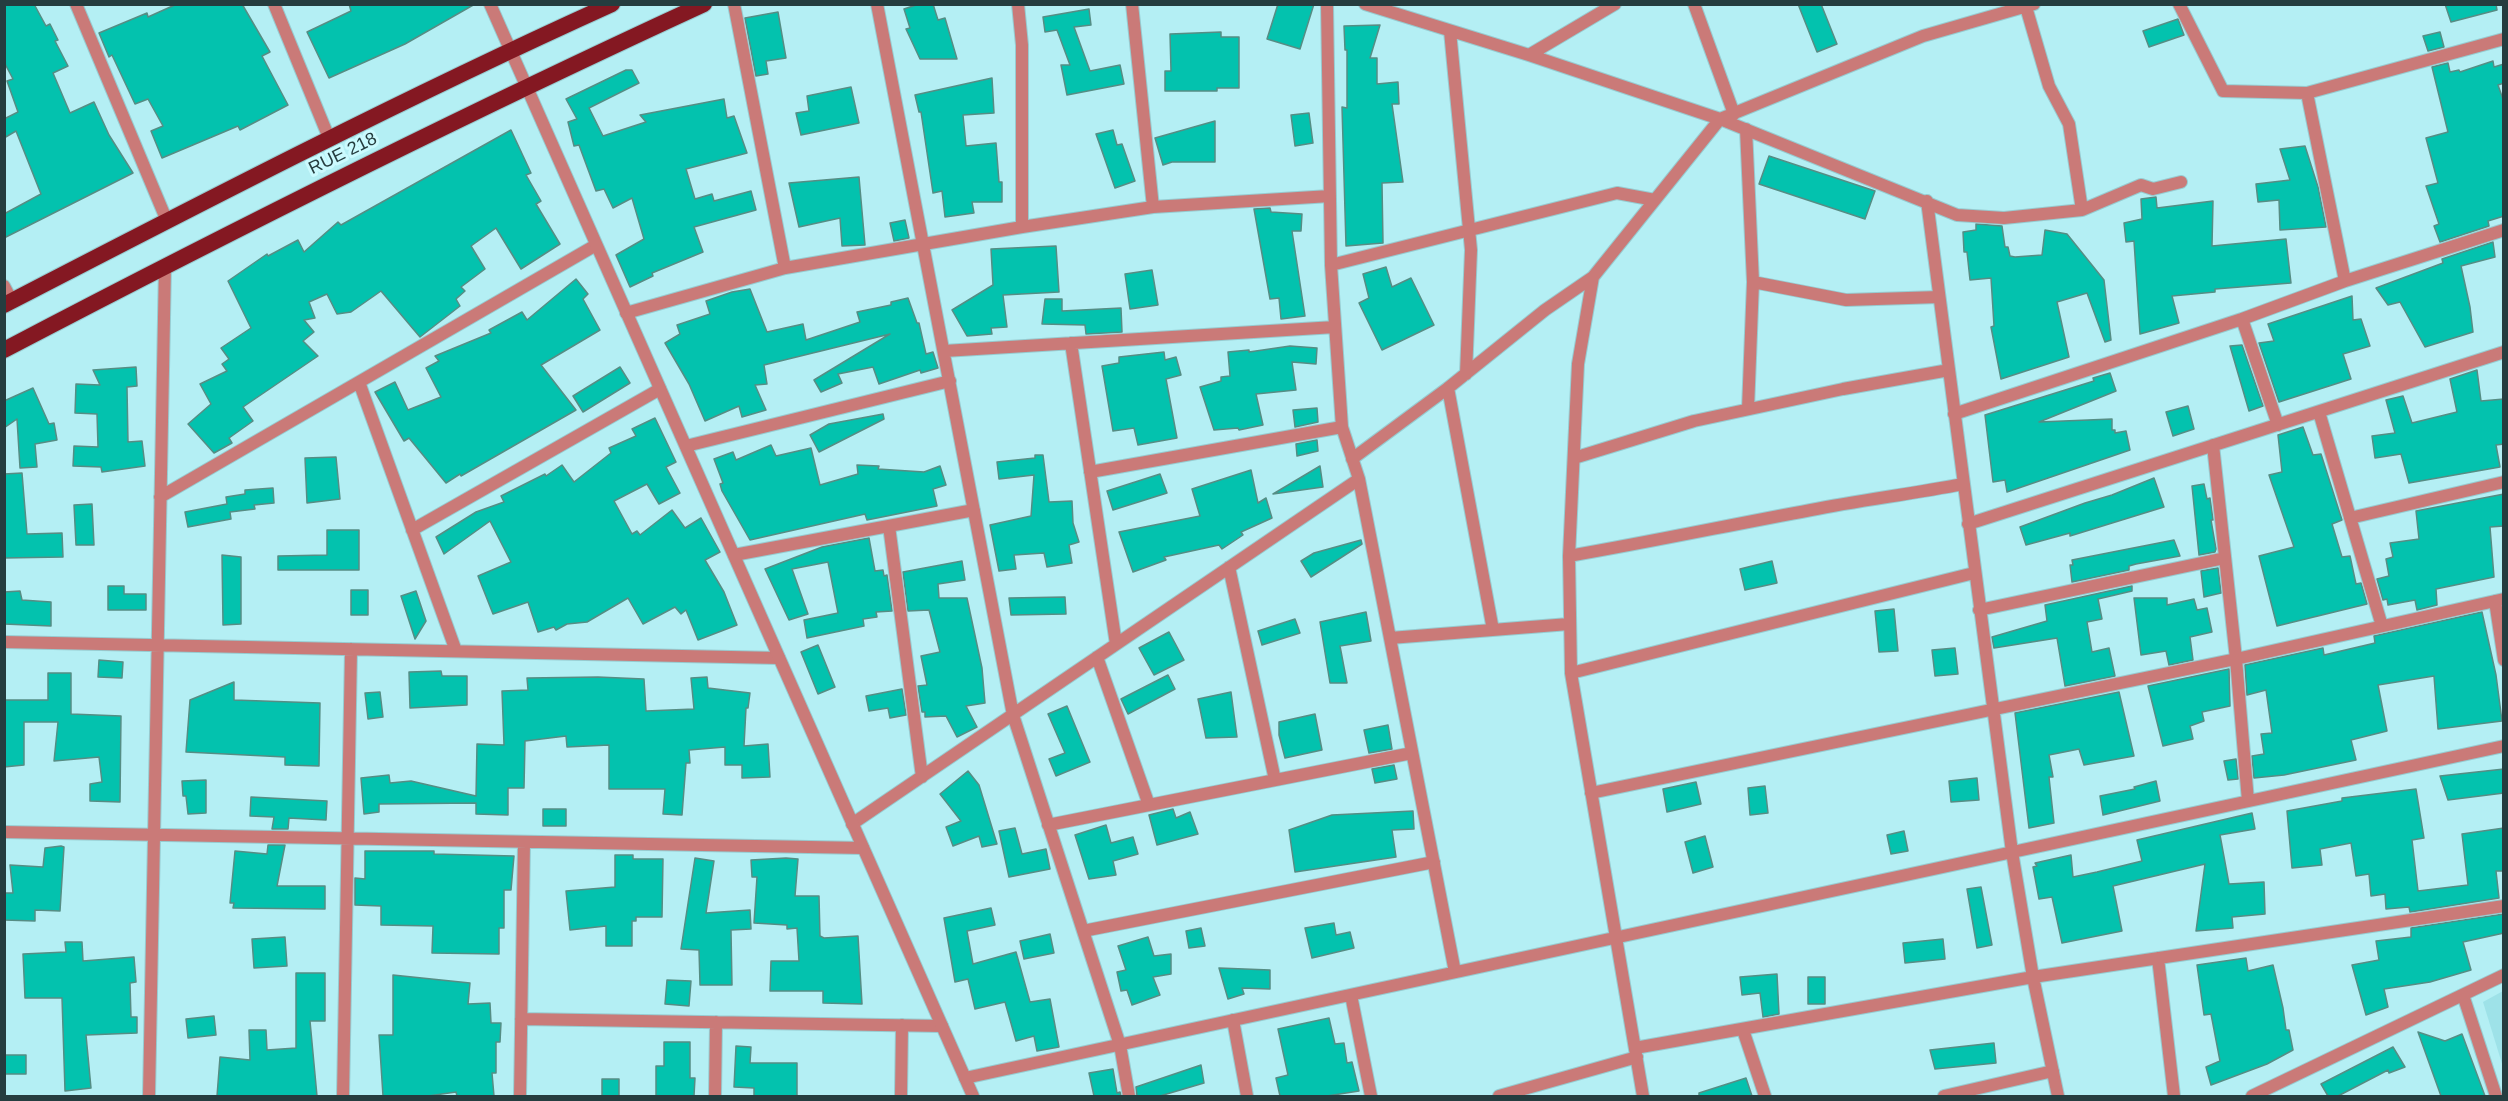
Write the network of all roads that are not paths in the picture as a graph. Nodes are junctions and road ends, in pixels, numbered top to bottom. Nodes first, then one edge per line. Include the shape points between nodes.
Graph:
1 (76, 4) edge
2 (274, 4) edge
3 (490, 4) edge
4 (612, 4) edge
5 (704, 4) edge
6 (734, 4) edge
7 (877, 4) edge
8 (1018, 4) edge
9 (1131, 4) edge
10 (1327, 4) edge
11 (1365, 4) edge
12 (1615, 4) edge
13 (1694, 4) edge
14 (2179, 4) edge
15 (2030, 6) edge
16 (1450, 31) junction
17 (2504, 39) edge
18 (510, 50) junction
19 (1528, 55) junction
20 (526, 86) junction
21 (2307, 93) junction
22 (1734, 114) junction
23 (1720, 119) junction
24 (1746, 129) junction
25 (329, 138) junction
26 (2181, 182) dead end
27 (1330, 196) junction
28 (1655, 200) junction
29 (1927, 201) junction
30 (1153, 207) junction
31 (2082, 210) junction
32 (167, 221) junction
33 (1022, 227) junction
34 (2504, 230) edge
35 (1469, 231) junction
36 (924, 244) junction
37 (596, 245) junction
38 (1331, 265) junction
39 (165, 266) junction
40 (785, 268) junction
41 (1593, 277) junction
42 (2345, 281) junction
43 (1753, 282) junction
44 (7, 297) edge
45 (1939, 297) junction
46 (627, 313) junction
47 (2242, 319) junction
48 (1335, 327) junction
49 (1071, 343) junction
50 (4, 350) edge
51 (944, 351) junction
52 (2504, 352) edge
53 (1948, 370) junction
54 (1466, 374) junction
55 (950, 381) junction
56 (359, 382) junction
57 (1448, 388) junction
58 (660, 389) junction
59 (1748, 409) junction
60 (2319, 411) junction
61 (1954, 414) junction
62 (2278, 425) junction
63 (1342, 427) junction
64 (2213, 445) junction
65 (686, 446) junction
66 (1574, 458) junction
67 (1352, 459) junction
68 (1090, 472) junction
69 (1359, 479) junction
70 (2504, 482) edge
71 (1963, 484) junction
72 (160, 497) junction
73 (974, 510) junction
74 (2350, 518) junction
75 (1968, 524) junction
76 (889, 526) junction
77 (412, 530) junction
78 (734, 555) junction
79 (1569, 556) junction
80 (2225, 558) junction
81 (1229, 567) junction
82 (1974, 573) junction
83 (2499, 601) edge
84 (1978, 610) junction
85 (1569, 624) junction
86 (2382, 626) junction
87 (1493, 630) junction
88 (1390, 638) junction
89 (4, 642) edge
90 (1116, 644) junction
91 (158, 645) junction
92 (351, 649) junction
93 (456, 651) junction
94 (1097, 657) junction
95 (779, 658) junction
96 (2235, 659) junction
97 (2504, 660) edge
98 (1571, 673) junction
99 (1992, 709) junction
100 (1013, 715) junction
101 (2504, 746) edge
102 (1412, 753) junction
103 (922, 777) junction
104 (1275, 780) junction
105 (1592, 793) junction
106 (2248, 801) junction
107 (1149, 805) junction
108 (852, 824) junction
109 (1048, 825) junction
110 (4, 832) edge
111 (154, 835) junction
112 (348, 839) junction
113 (524, 842) junction
114 (863, 849) junction
115 (2012, 852) junction
116 (1434, 862) junction
117 (2504, 906) edge
118 (1083, 931) junction
119 (1616, 938) junction
120 (2158, 958) junction
121 (1455, 972) junction
122 (2504, 975) edge
123 (2033, 977) junction
124 (1352, 995) junction
125 (2463, 995) junction
126 (521, 1020) junction
127 (1233, 1020) junction
128 (716, 1023) junction
129 (902, 1025) junction
130 (942, 1026) junction
131 (1743, 1030) junction
132 (1120, 1045) junction
133 (1636, 1053) junction
134 (2053, 1071) junction
135 (965, 1078) junction
136 (2272, 1092) edge
137 (149, 1096) edge
138 (343, 1096) edge
139 (520, 1096) edge
140 (715, 1096) edge
141 (900, 1096) edge
142 (973, 1096) edge
143 (1129, 1096) edge
144 (1247, 1096) edge
145 (1371, 1096) edge
146 (1499, 1096) edge
147 (1643, 1096) edge
148 (1765, 1096) edge
149 (1944, 1096) edge
150 (2058, 1096) edge
151 (2174, 1096) edge
152 (2252, 1096) edge
153 (2496, 1096) edge

1 - 32 street
2 - 25 street
3 - 18 street
4 - 18 highway, RUE 218
5 - 20 highway, RUE 218
6 - 40 street
7 - 36 street
8 - 33 street via 1022,45
9 - 30 street
10 - 27 street
11 - 16 street
12 - 19 street
13 - 22 street
14 - 21 street via 2223,91
15 - 22 street via 1923,36
15 - 31 street via 2049,86 2069,124
16 - 19 street
16 - 35 street
17 - 21 street
18 - 20 street
18 - 25 highway, RUE 218
19 - 23 street
20 - 37 street
20 - 39 highway, RUE 218
21 - 42 street
22 - 23 street
23 - 24 street
23 - 28 street
24 - 29 street
24 - 43 street
25 - 32 highway, RUE 218
26 - 31 street via 2153,189 2141,185
27 - 30 street
27 - 38 street
28 - 35 street via 1617,193
28 - 41 street
29 - 31 street via 1957,215 2004,218
29 - 45 street
30 - 33 street
32 - 44 highway, RUE 218
33 - 36 street
34 - 42 street
35 - 38 street
35 - 54 street
36 - 40 street
36 - 51 street
37 - 46 street
37 - 56 street
38 - 48 street
39 - 50 highway, RUE 218
39 - 72 street
40 - 46 street
41 - 54 street
41 - 66 street via 1578,364
42 - 47 street
43 - 45 street via 1846,300
43 - 59 street
45 - 53 street
46 - 58 street
47 - 61 street
47 - 62 street
48 - 49 street
48 - 63 street
49 - 51 street
49 - 68 street
51 - 55 street
52 - 60 street
53 - 59 street
53 - 61 street
54 - 57 street
55 - 65 street
55 - 73 street
56 - 72 street
56 - 77 street
57 - 67 street
57 - 87 street
58 - 65 street
58 - 77 street
59 - 66 street via 1694,421
60 - 62 street
60 - 74 street
61 - 71 street
62 - 64 street
63 - 67 street
63 - 68 street
64 - 75 street
64 - 80 street
65 - 78 street
66 - 79 street
67 - 69 street
68 - 90 street
69 - 81 street
69 - 88 street
70 - 74 street
71 - 75 street
71 - 79 street
72 - 91 street
73 - 76 street
73 - 100 street
74 - 86 street
75 - 82 street
76 - 78 street
76 - 103 street
77 - 93 street
78 - 95 street
79 - 85 street
80 - 84 street
80 - 96 street
81 - 90 street
81 - 104 street
82 - 84 street
82 - 98 street
83 - 86 street
83 - 97 street
84 - 99 street
85 - 87 street
85 - 98 street
86 - 96 street
87 - 88 street
88 - 102 street
89 - 91 street
90 - 94 street
91 - 92 street
91 - 111 street
92 - 93 street
92 - 112 street
93 - 95 street
94 - 100 street
94 - 107 street
95 - 108 street
96 - 99 street
96 - 106 street
98 - 105 street
99 - 105 street
99 - 115 street
100 - 103 street
100 - 109 street
101 - 106 street
102 - 104 street
102 - 116 street
103 - 108 street
104 - 107 street
105 - 119 street
106 - 115 street
107 - 109 street
108 - 114 street
109 - 118 street
110 - 111 street
111 - 112 street
111 - 137 street
112 - 113 street
112 - 138 street
113 - 114 street
113 - 126 street
114 - 130 street
115 - 119 street
115 - 123 street
116 - 118 street
116 - 121 street
117 - 120 street
118 - 132 street
119 - 121 street
119 - 133 street
120 - 123 street
120 - 151 street
121 - 124 street
122 - 125 street
123 - 131 street
123 - 134 street
124 - 127 street
124 - 145 street
125 - 136 street
125 - 153 street
126 - 128 street
126 - 139 street
127 - 132 street
127 - 144 street
128 - 129 street
128 - 140 street
129 - 130 street
129 - 141 street
130 - 135 street
131 - 133 street
131 - 148 street
132 - 135 street
132 - 143 street
133 - 146 street
133 - 147 street
134 - 149 street
134 - 150 street
135 - 142 street
136 - 152 street

